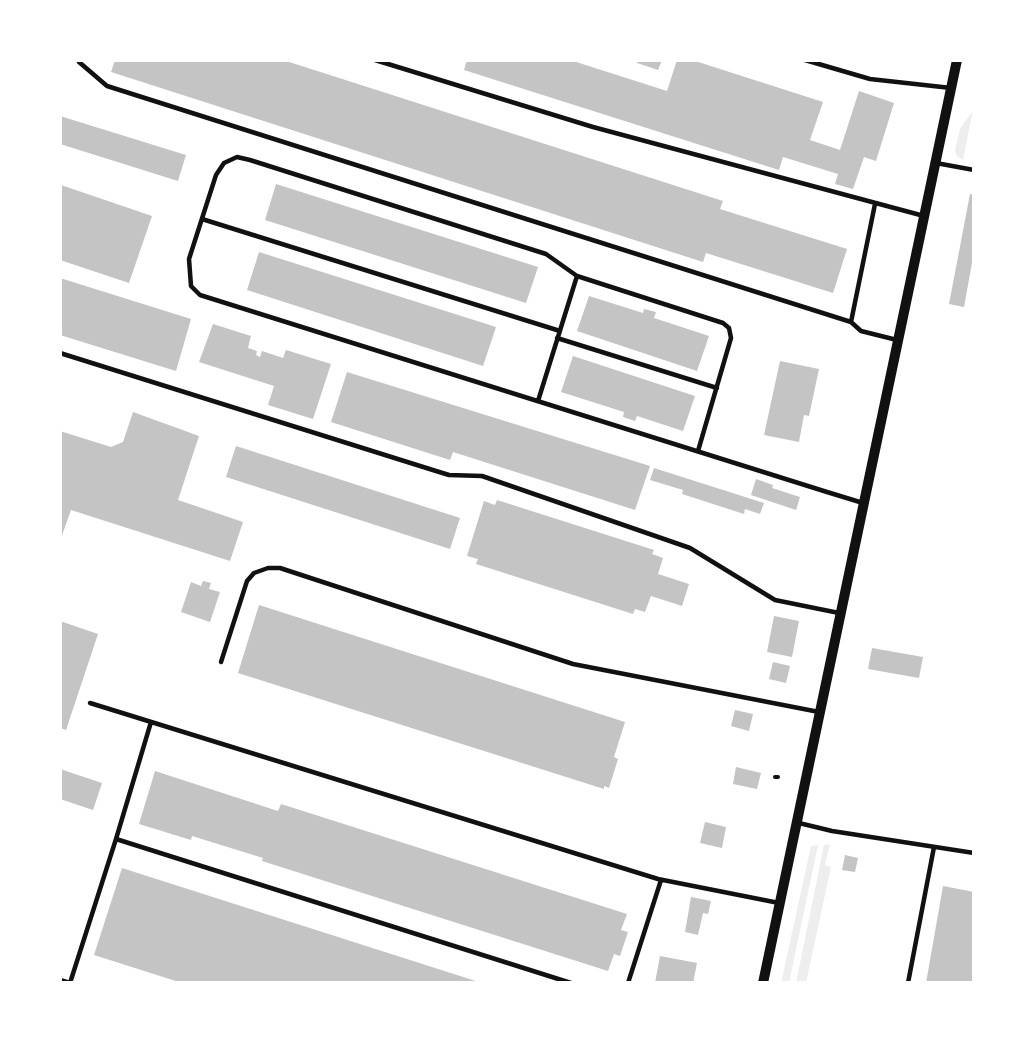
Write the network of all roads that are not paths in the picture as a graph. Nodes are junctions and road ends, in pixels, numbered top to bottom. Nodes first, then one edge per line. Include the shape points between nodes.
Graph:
1 (79, 60) edge
2 (375, 60) edge
3 (805, 60) edge
4 (957, 60) edge
5 (951, 88) junction
6 (936, 163) junction
7 (974, 170) edge
8 (875, 204) junction
9 (924, 216) junction
10 (202, 219) junction
11 (577, 276) junction
12 (851, 322) junction
13 (560, 332) junction
14 (557, 339) junction
15 (898, 340) junction
16 (60, 353) edge
17 (717, 388) junction
18 (538, 401) junction
19 (698, 451) junction
20 (863, 503) junction
21 (840, 613) junction
22 (221, 662) dead end
23 (90, 703) dead end
24 (819, 712) junction
25 (151, 722) junction
26 (796, 822) junction
27 (116, 839) junction
28 (934, 847) junction
29 (974, 853) edge
30 (661, 880) junction
31 (779, 903) junction
32 (60, 980) edge
33 (70, 983) edge
34 (571, 983) edge
35 (628, 983) edge
36 (763, 983) edge
37 (908, 983) edge

1 - 12 lane via 107,86
2 - 8 lane via 592,126
3 - 5 lane via 870,79
4 - 5 street
5 - 6 street
6 - 7 lane
6 - 9 street
8 - 9 lane
8 - 12 lane
9 - 15 street
10 - 11 lane via 216,175 224,163 237,157 546,254
10 - 13 lane
10 - 18 lane via 189,259 191,286 200,295
11 - 13 lane
11 - 17 lane via 723,323 731,338
12 - 15 lane via 861,331
13 - 14 lane
14 - 17 lane
14 - 18 lane
15 - 20 street
16 - 21 lane via 442,473 482,476 690,549 775,600
17 - 19 lane
18 - 19 lane
19 - 20 lane
20 - 21 street
21 - 24 street
22 - 24 lane via 247,581 261,570 280,568 573,664
23 - 25 lane
24 - 26 street
25 - 27 lane
25 - 30 lane
26 - 28 lane
26 - 31 street
27 - 33 lane
27 - 34 lane
28 - 29 lane
28 - 37 lane
30 - 31 lane
30 - 35 lane
31 - 36 street
32 - 33 lane

